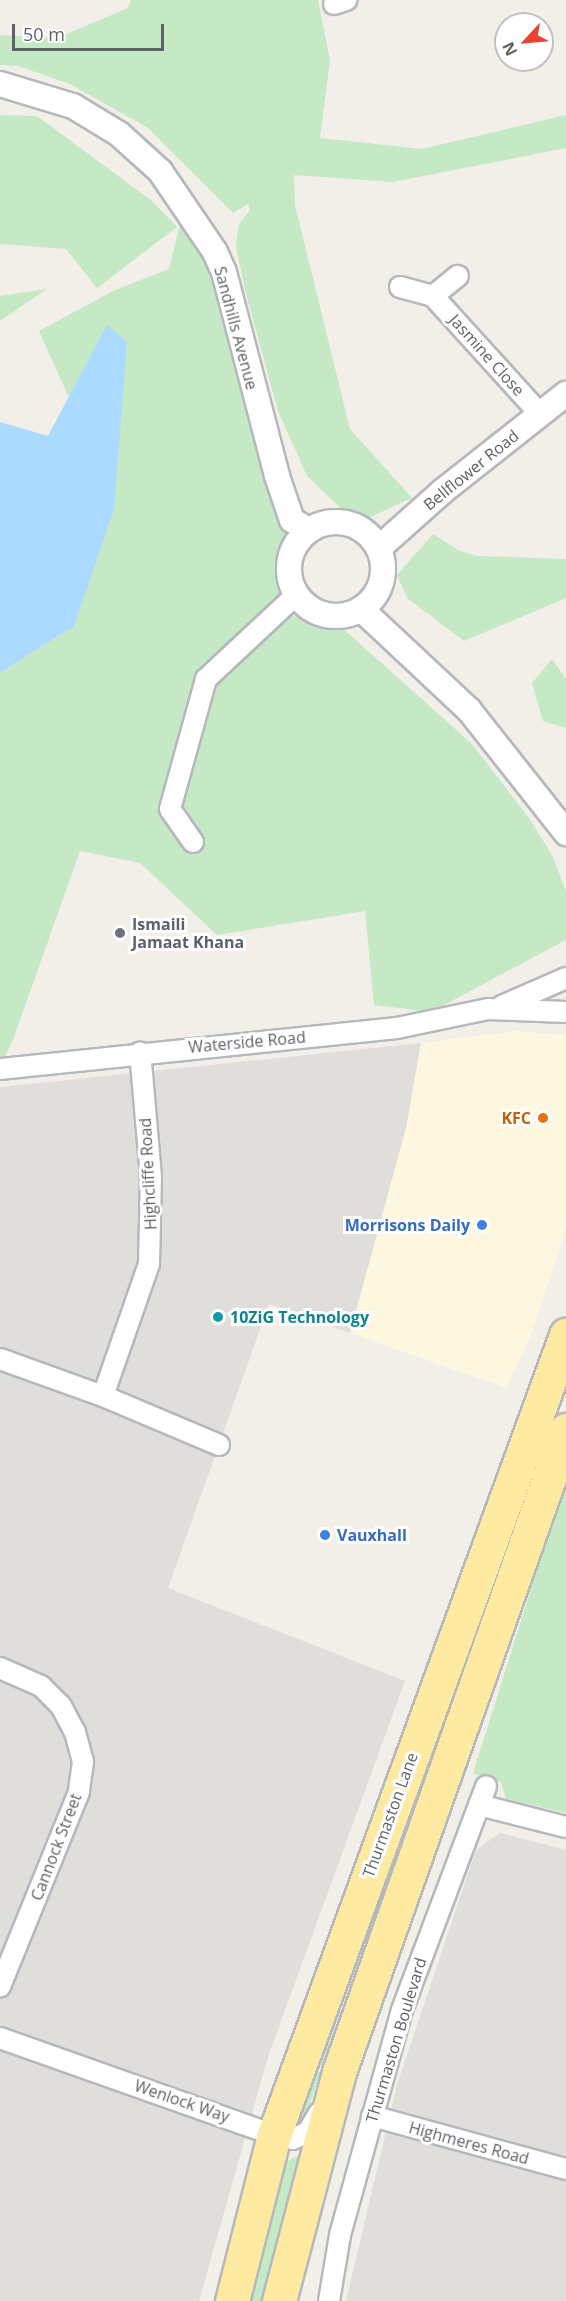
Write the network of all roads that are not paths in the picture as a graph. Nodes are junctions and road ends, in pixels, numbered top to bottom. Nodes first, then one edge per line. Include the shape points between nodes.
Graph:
1 (0, 84) edge
2 (458, 276) dead end
3 (400, 286) dead end
4 (433, 296) junction
5 (566, 394) edge
6 (540, 414) junction
7 (308, 530) junction
8 (379, 548) junction
9 (296, 595) junction
10 (361, 609) junction
11 (516, 766) junction
12 (566, 803) edge
13 (566, 833) edge
14 (193, 842) dead end
15 (566, 978) edge
16 (494, 1009) junction
17 (566, 1012) edge
18 (140, 1052) junction
19 (0, 1069) edge
20 (566, 1335) edge
21 (0, 1359) edge
22 (103, 1396) junction
23 (566, 1430) edge
24 (219, 1445) dead end
25 (0, 1668) edge
26 (486, 1786) dead end
27 (479, 1805) junction
28 (566, 1827) edge
29 (0, 1987) edge
30 (0, 2038) edge
31 (336, 2082) junction
32 (372, 2116) junction
33 (274, 2135) junction
34 (566, 2169) edge
35 (232, 2301) edge
36 (279, 2301) edge
37 (329, 2301) edge

1 - 7 street, Sandhills Avenue via 73,106 119,134 160,171 215,252 277,476 292,520
2 - 4 street
3 - 4 street
4 - 6 street, Jasmine Close
5 - 6 street, Bellflower Road
6 - 8 street, Bellflower Road
7 - 8 street via 333,521 347,522 371,537
7 - 9 street via 289,558 290,584
8 - 10 street via 383,562 381,582 371,601
9 - 10 street via 306,606 333,616
9 - 14 street via 206,680 170,809
10 - 11 street via 469,710
11 - 12 street
11 - 13 street
15 - 16 street, Waterside Road
16 - 17 street, Waterside Road
16 - 18 street, Waterside Road via 397,1028
18 - 19 street, Waterside Road
18 - 22 street, Highcliffe Road via 153,1227 149,1264
20 - 33 highway, Thurmaston Lane
21 - 22 street
22 - 24 street
23 - 31 highway
25 - 29 street, Cannock Street via 41,1686 61,1706 75,1732 82,1762 78,1792
26 - 27 street, Thurmaston Boulevard
27 - 28 street
27 - 32 street, Thurmaston Boulevard via 402,2010
30 - 33 street, Wenlock Way
31 - 33 street, Wenlock Way via 308,2132 293,2139
31 - 36 highway
32 - 34 street, Highmeres Road
32 - 37 street, Thurmaston Boulevard via 340,2235
33 - 35 highway, Thurmaston Lane

